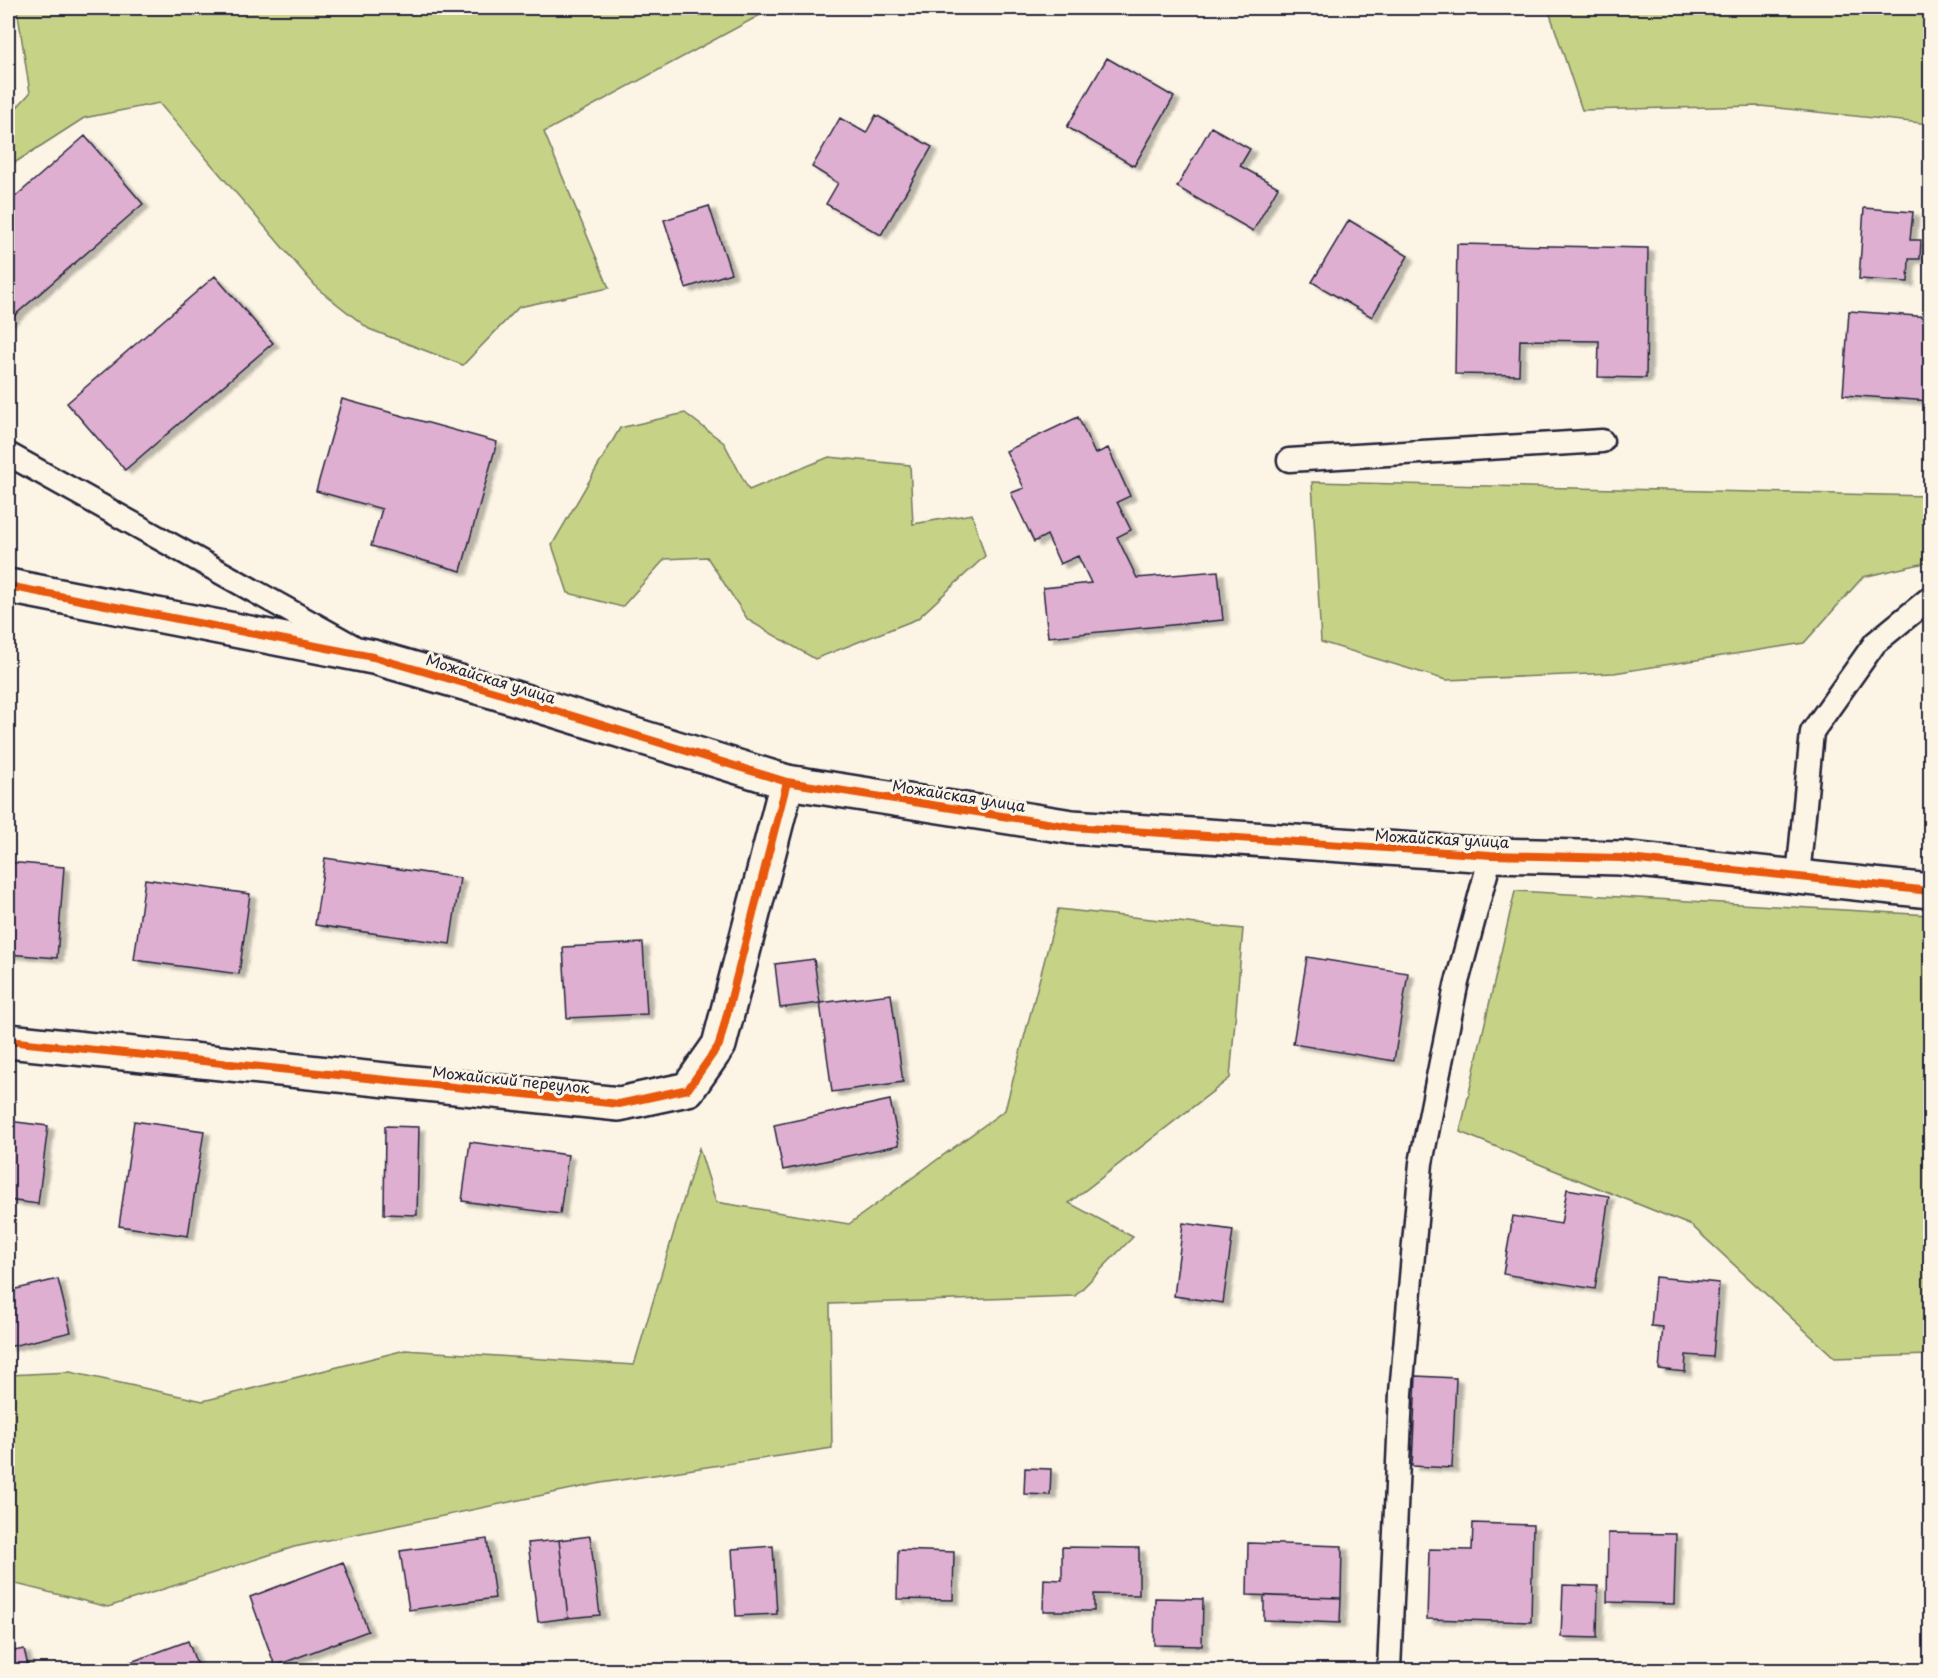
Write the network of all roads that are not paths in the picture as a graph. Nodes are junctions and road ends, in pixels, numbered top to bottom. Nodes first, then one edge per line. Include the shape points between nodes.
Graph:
1 (1602, 441) dead end
2 (8, 454) edge
3 (1290, 460) dead end
4 (8, 586) edge
5 (1930, 598) edge
6 (373, 657) junction
7 (787, 782) junction
8 (1491, 855) junction
9 (1798, 877) junction
10 (1930, 891) edge
11 (8, 1041) edge
12 (1389, 1671) edge

1 - 3 lane
2 - 6 lane
4 - 6 street, Можайская улица
5 - 9 lane via 1875,643 1812,732
6 - 7 street, Можайская улица
7 - 8 street, Можайская улица via 1072,827
7 - 11 street, Можайский переулок via 719,1045 688,1089 619,1104
8 - 9 street, Можайская улица via 1620,858
8 - 12 lane via 1456,986 1421,1162 1401,1393
9 - 10 street, Можайская улица

